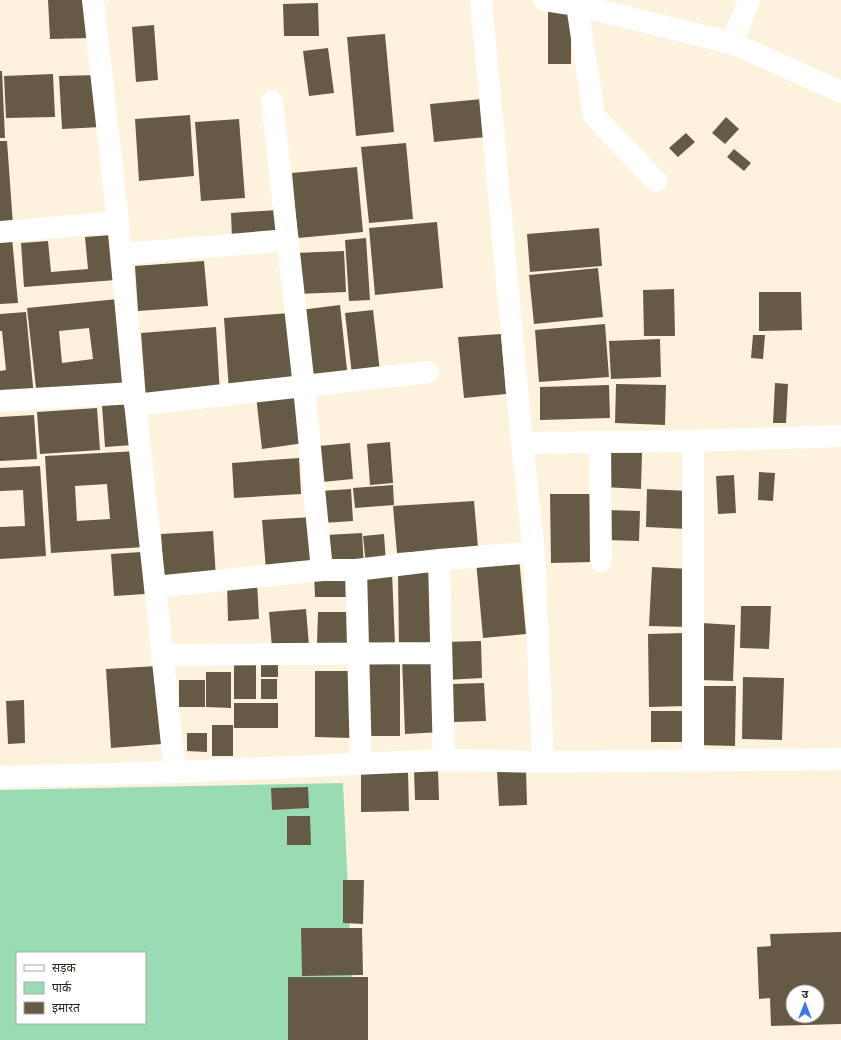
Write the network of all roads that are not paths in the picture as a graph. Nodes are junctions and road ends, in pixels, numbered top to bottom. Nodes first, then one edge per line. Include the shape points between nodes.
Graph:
1 (93, 0) edge
2 (481, 0) edge
3 (544, 0) edge
4 (749, 0) edge
5 (577, 5) junction
6 (630, 8) edge
7 (732, 43) junction
8 (841, 92) edge
9 (272, 101) dead end
10 (656, 181) dead end
11 (118, 222) junction
12 (0, 232) edge
13 (288, 240) junction
14 (121, 254) junction
15 (428, 372) dead end
16 (304, 387) junction
17 (134, 399) junction
18 (0, 401) edge
19 (841, 436) edge
20 (600, 441) junction
21 (693, 441) junction
22 (522, 444) junction
23 (534, 552) junction
24 (439, 560) junction
25 (601, 561) dead end
26 (322, 570) junction
27 (356, 570) junction
28 (155, 586) junction
29 (359, 653) junction
30 (440, 654) junction
31 (163, 655) junction
32 (841, 759) edge
33 (444, 760) junction
34 (693, 761) junction
35 (543, 762) junction
36 (361, 763) junction
37 (174, 772) junction
38 (0, 777) edge

1 - 11 street
2 - 22 street
3 - 5 street
4 - 7 street
5 - 6 street
5 - 10 street via 594,116
6 - 7 street
7 - 8 street
9 - 13 street
11 - 12 street
11 - 14 street
13 - 14 street
13 - 16 street
14 - 17 street
15 - 16 street
16 - 17 street
16 - 26 street
17 - 18 street
17 - 28 street
19 - 21 street
20 - 21 street
20 - 22 street
20 - 25 street
21 - 34 street
22 - 23 street
23 - 24 street
23 - 35 street
24 - 27 street
24 - 30 street
26 - 27 street
26 - 28 street
27 - 29 street
28 - 31 street
29 - 30 street
29 - 31 street
29 - 36 street
30 - 33 street
31 - 37 street
32 - 34 street
33 - 35 street
33 - 36 street
34 - 35 street
36 - 37 street
37 - 38 street

